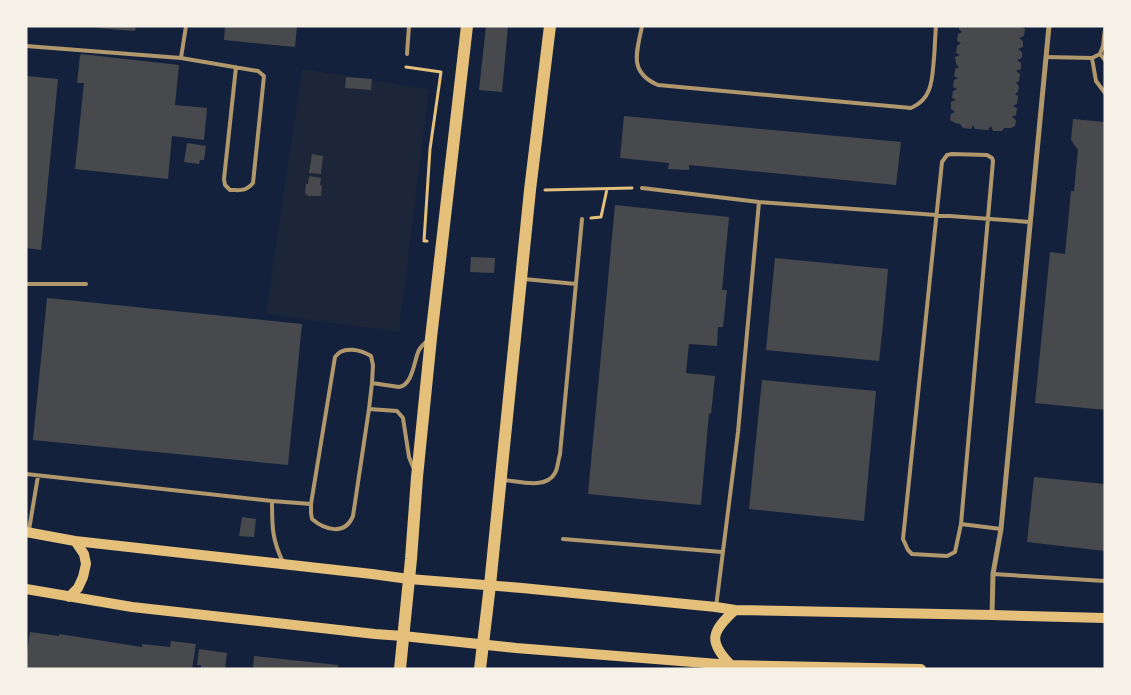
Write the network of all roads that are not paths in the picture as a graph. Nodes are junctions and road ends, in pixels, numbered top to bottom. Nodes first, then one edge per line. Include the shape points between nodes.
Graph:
1 (186, 26) edge
2 (409, 26) edge
3 (467, 26) edge
4 (550, 26) edge
5 (642, 26) edge
6 (936, 26) edge
7 (1048, 26) edge
8 (1105, 29) edge
9 (26, 46) edge
10 (407, 54) road end
11 (1100, 54) junction
12 (1046, 57) junction
13 (181, 58) junction
14 (1092, 58) junction
15 (1105, 60) edge
16 (236, 66) junction
17 (1105, 93) edge
18 (642, 188) road end
19 (760, 202) junction
20 (936, 215) junction
21 (582, 218) road end
22 (988, 218) junction
23 (1030, 222) junction
24 (521, 279) junction
25 (26, 284) edge
26 (86, 284) dead end
27 (576, 284) junction
28 (431, 338) junction
29 (372, 383) junction
30 (369, 409) junction
31 (26, 474) edge
32 (38, 476) junction
33 (417, 477) junction
34 (501, 480) junction
35 (272, 501) junction
36 (311, 504) junction
37 (961, 524) junction
38 (1001, 529) junction
39 (27, 532) edge
40 (563, 539) dead end
41 (75, 541) junction
42 (722, 552) junction
43 (284, 564) junction
44 (993, 574) junction
45 (409, 579) junction
46 (1105, 581) edge
47 (490, 585) junction
48 (26, 589) edge
49 (68, 596) junction
50 (716, 607) junction
51 (735, 610) junction
52 (992, 614) junction
53 (1105, 618) edge
54 (403, 636) junction
55 (484, 644) junction
56 (731, 665) junction
57 (400, 669) edge
58 (480, 669) edge
59 (921, 669) edge

1 - 13 lane
2 - 10 lane
3 - 28 main road
4 - 24 main road
5 - 6 lane via 636,63 648,80 658,84 911,108 923,100 932,80
7 - 12 street
8 - 11 lane
9 - 13 lane
11 - 14 lane
11 - 15 lane
12 - 14 lane
12 - 23 street
13 - 16 lane
14 - 17 lane via 1096,81
16 - 16 lane via 258,71 264,76 253,183 243,190 230,190 224,180
18 - 19 lane
19 - 20 lane
19 - 42 lane via 738,432
20 - 22 lane
20 - 22 lane via 945,158 952,154 987,155 993,161
20 - 37 lane via 903,539 912,554 947,556 955,552
21 - 27 lane
22 - 23 lane
22 - 37 lane
23 - 38 street
24 - 27 lane
24 - 34 main road
25 - 26 lane
27 - 34 lane via 560,454 555,473 540,484
28 - 29 lane via 420,350 409,380 403,386
28 - 33 main road
29 - 30 lane
29 - 36 lane via 371,356 358,351 338,353
30 - 33 lane via 397,411 403,418 409,457
30 - 36 lane via 350,523 338,530 323,528 312,519
31 - 32 lane
32 - 35 lane
32 - 39 lane
33 - 45 main road
34 - 47 main road
35 - 36 lane
35 - 43 lane via 276,548
37 - 38 lane
38 - 44 street
39 - 41 main road
40 - 42 lane
41 - 43 main road
41 - 49 main road via 84,554 86,564 78,588
42 - 50 lane
43 - 45 main road
44 - 46 lane
44 - 52 street
45 - 47 main road
45 - 54 main road
47 - 50 main road
47 - 55 main road
48 - 49 main road
49 - 54 main road via 132,607
50 - 51 main road
51 - 52 main road
51 - 56 main road via 717,629 715,638 717,649
52 - 53 main road
54 - 55 main road
54 - 57 main road
55 - 56 main road
55 - 58 main road
56 - 59 main road

